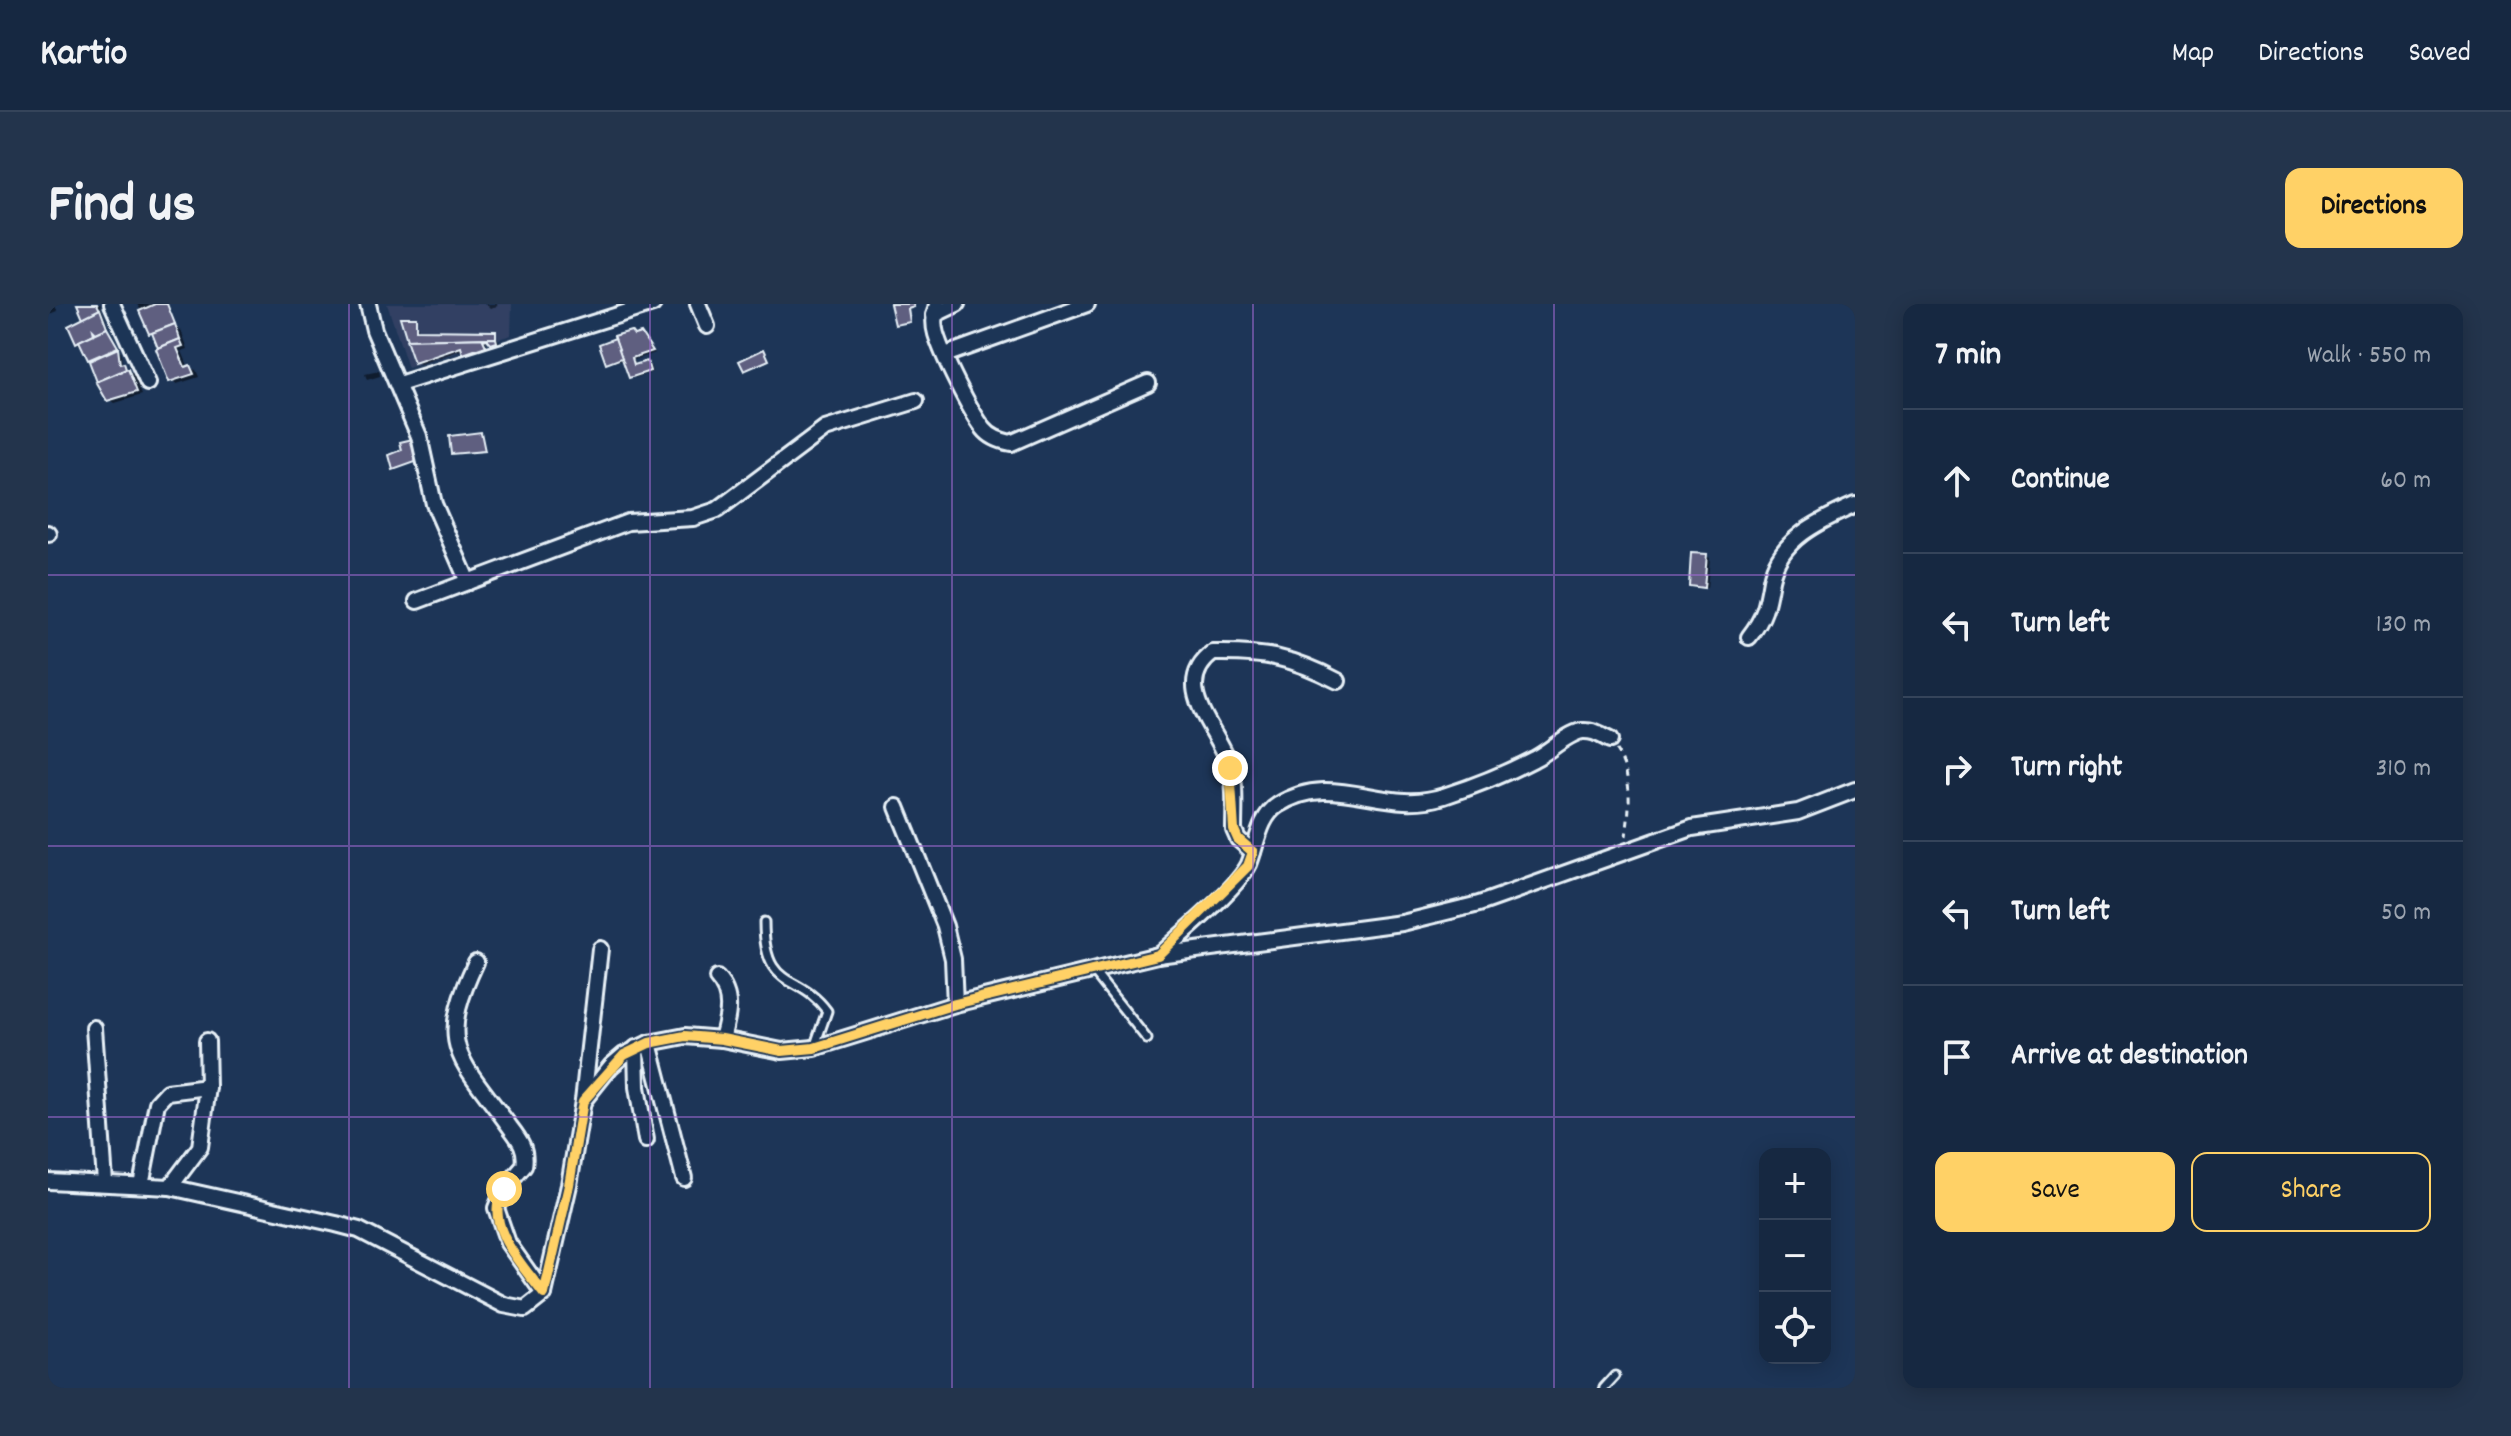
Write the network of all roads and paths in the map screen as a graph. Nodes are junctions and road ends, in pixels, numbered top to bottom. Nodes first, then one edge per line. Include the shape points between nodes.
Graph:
1 (112, 304) edge
2 (368, 304) edge
3 (653, 304) edge
4 (698, 304) edge
5 (957, 304) edge
6 (1087, 304) edge
7 (935, 310) edge
8 (707, 326) dead end
9 (945, 355) junction
10 (148, 383) dead end
11 (1148, 383) dead end
12 (399, 384) junction
13 (916, 401) dead end
14 (1855, 505) edge
15 (468, 582) junction
16 (417, 601) dead end
17 (1749, 637) dead end
18 (1338, 681) dead end
19 (1610, 740) joint
20 (1855, 790) edge
21 (897, 807) dead end
22 (1253, 852) junction
23 (1626, 853) junction
24 (764, 922) dead end
25 (600, 949) dead end
26 (1158, 955) junction
27 (476, 962) dead end
28 (1093, 971) junction
29 (717, 978) dead end
30 (955, 1004) junction
31 (94, 1028) dead end
32 (722, 1039) junction
33 (1147, 1039) dead end
34 (207, 1041) dead end
35 (642, 1045) junction
36 (814, 1048) junction
37 (208, 1087) junction
38 (583, 1101) junction
39 (646, 1140) dead end
40 (684, 1178) dead end
41 (48, 1181) edge
42 (105, 1182) junction
43 (141, 1185) junction
44 (170, 1187) junction
45 (544, 1294) junction
46 (1615, 1376) dead end
47 (1604, 1388) edge

1 - 10 street
2 - 12 street
3 - 12 street
4 - 8 street
5 - 7 street
6 - 9 street
7 - 9 street via 935,333
9 - 11 street via 985,430 1011,443
12 - 15 street via 419,436 434,504
13 - 15 street via 825,429 717,510 693,518 628,522
14 - 17 street via 1780,553 1769,605
15 - 16 street
18 - 22 street via 1301,662 1260,652 1213,653 1196,673 1198,701 1230,768 1234,830
19 - 22 street via 1579,731 1537,758 1475,786 1417,802 1325,788 1307,793 1273,807
19 - 23 path via 1622,759 1631,799
20 - 23 street via 1798,812 1692,828
21 - 30 street via 945,926
22 - 26 street via 1239,876
23 - 26 street via 1479,904 1402,923
24 - 36 lane via 766,951 774,968 827,1011
25 - 38 street
26 - 28 street
27 - 45 street via 456,1007 456,1048 524,1146 524,1166 496,1208 508,1243
28 - 30 street
28 - 33 lane
29 - 32 street via 729,1003
30 - 36 street
31 - 42 street
32 - 35 street via 685,1036
32 - 36 street via 782,1051
34 - 37 street
35 - 38 street via 611,1066
35 - 39 street via 637,1087
35 - 40 street
37 - 43 street via 167,1092 157,1103
37 - 44 street via 200,1147
38 - 45 street
41 - 42 street
42 - 43 street
43 - 44 street
44 - 45 street via 359,1230 504,1305 525,1309
46 - 47 lane

